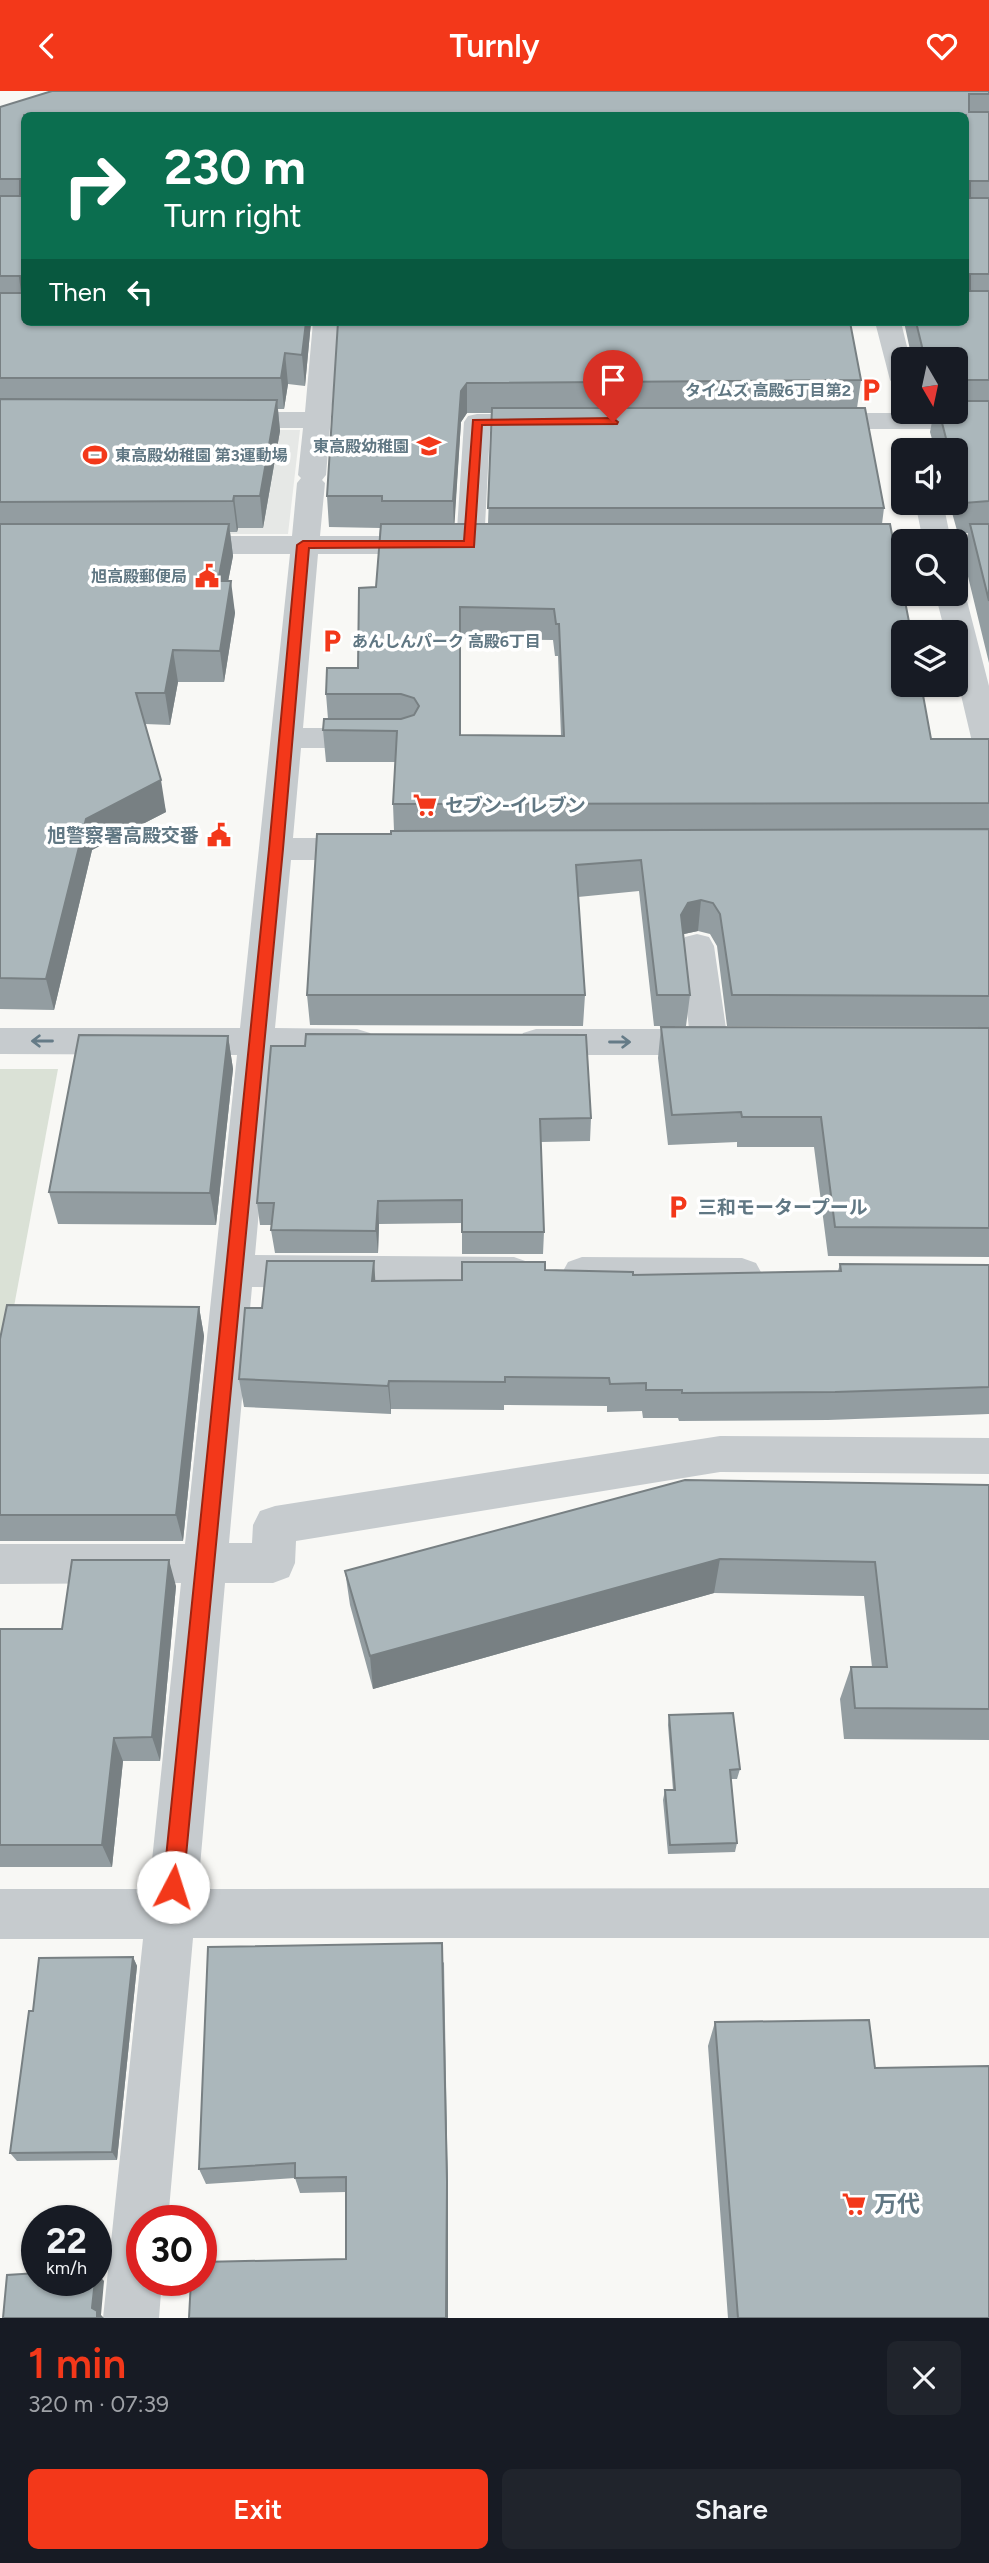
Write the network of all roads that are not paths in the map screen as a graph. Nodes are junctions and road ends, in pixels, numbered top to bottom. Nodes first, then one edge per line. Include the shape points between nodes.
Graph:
1 (326, 326) edge
2 (889, 326) edge
3 (894, 347) edge
4 (891, 417) edge
5 (207, 419) edge
6 (317, 420) junction
7 (968, 420) edge
8 (790, 421) edge
9 (989, 421) edge
10 (572, 422) edge
11 (819, 544) edge
12 (891, 544) edge
13 (152, 545) edge
14 (303, 545) junction
15 (954, 606) edge
16 (982, 689) edge
17 (286, 738) junction
18 (402, 738) edge
19 (989, 745) edge
20 (276, 849) junction
21 (402, 849) edge
22 (697, 946) dead end
23 (0, 1041) edge
24 (257, 1042) junction
25 (394, 1042) edge
26 (504, 1042) edge
27 (233, 1271) junction
28 (779, 1274) edge
29 (989, 1456) edge
30 (204, 1563) junction
31 (0, 1564) edge
32 (171, 1913) junction
33 (989, 1913) edge
34 (0, 1914) edge
35 (131, 2318) edge

1 - 6 street
2 - 3 street
4 - 8 street
5 - 6 street
6 - 14 street
7 - 9 street
10 - 14 street via 477,422 484,545
11 - 12 street
13 - 14 street
14 - 17 street
15 - 16 street
16 - 19 street
17 - 18 street
17 - 20 street
20 - 21 street
20 - 24 street
26 -> 22 street via 723,1042
24 -> 23 street
24 - 25 street
24 - 27 street
27 - 28 street
27 - 30 street
29 - 30 street via 720,1454 275,1525 273,1563
30 - 31 street
30 - 32 street
32 - 33 street
32 - 34 street
32 - 35 street

